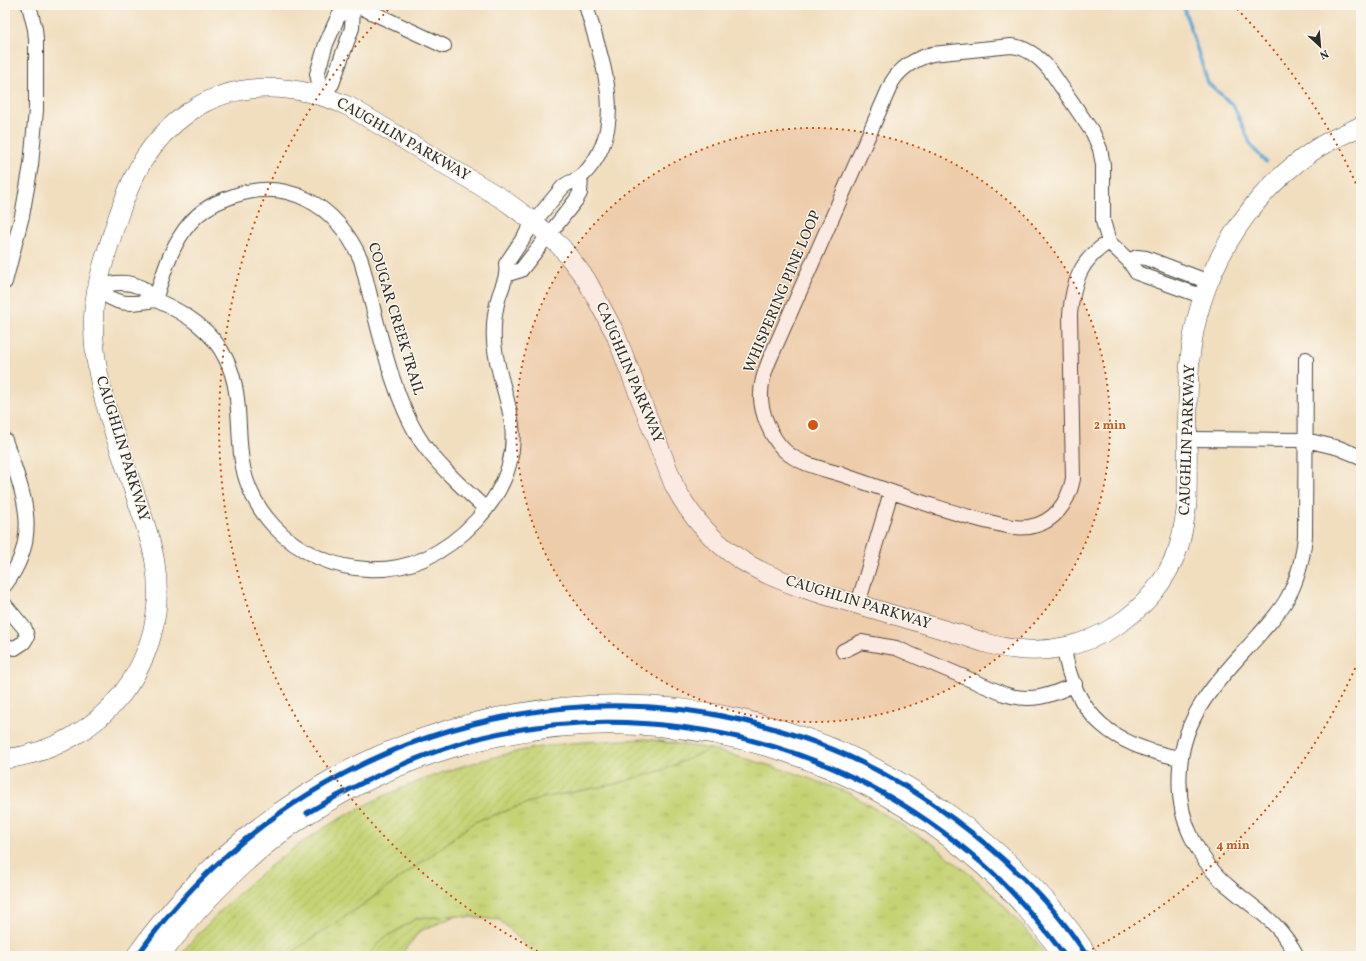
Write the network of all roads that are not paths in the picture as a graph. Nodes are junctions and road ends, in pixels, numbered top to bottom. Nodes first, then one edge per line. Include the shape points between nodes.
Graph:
1 (29, 5) edge
2 (352, 5) edge
3 (356, 5) edge
4 (586, 5) edge
5 (444, 46) dead end
6 (322, 95) junction
7 (1361, 126) edge
8 (581, 177) junction
9 (534, 222) junction
10 (548, 235) junction
11 (1109, 242) junction
12 (508, 274) junction
13 (5, 282) edge
14 (97, 288) junction
15 (1207, 289) junction
16 (155, 300) junction
17 (1306, 359) dead end
18 (1188, 439) junction
19 (5, 440) edge
20 (1306, 440) junction
21 (1361, 457) edge
22 (892, 492) junction
23 (486, 509) junction
24 (5, 585) edge
25 (5, 604) edge
26 (858, 604) junction
27 (5, 646) edge
28 (1064, 648) junction
29 (843, 651) dead end
30 (1075, 684) junction
31 (1180, 758) junction
32 (5, 759) edge
33 (137, 956) edge
34 (159, 956) edge
35 (1065, 956) edge
36 (1087, 956) edge
37 (1297, 956) edge

1 - 13 street via 36,40 35,125 22,216
2 - 6 street via 352,28 332,84
3 - 5 street
4 - 8 street via 606,75 610,108 600,150
6 - 9 street, CAUGHLIN PARKWAY via 350,107 504,200
6 - 14 street, CAUGHLIN PARKWAY via 284,88 248,90 211,100 178,120 150,148 131,181
7 - 15 street, CAUGHLIN PARKWAY via 1313,151 1286,172 1260,198 1225,245
8 - 9 street via 566,183
8 - 10 street via 580,193
9 - 10 street, CAUGHLIN PARKWAY
9 - 12 street via 509,258 506,264
10 - 12 street via 521,270
10 - 26 street, CAUGHLIN PARKWAY via 586,280 607,316 674,485 696,522 724,549 754,568 788,582
11 - 15 street via 1129,261 1137,257 1146,258
11 - 22 street, WHISPERING PINE LOOP via 1094,252 1084,264 1072,298 1070,314 1073,479 1062,507 1048,520 1036,525 1013,527
11 - 22 street, WHISPERING PINE LOOP via 1103,221 1103,160 1098,144 1041,60 1022,48 1006,46 932,54 913,62 899,72 772,354 760,392 768,426 785,451 806,462
12 - 23 street via 495,313 494,342 512,419 512,449 505,477
14 - 16 street via 112,282 132,285 143,288
14 - 32 street, CAUGHLIN PARKWAY via 94,335 100,381 105,404 153,550 158,590 156,617 143,660 112,707 68,740 35,754
15 - 18 street, CAUGHLIN PARKWAY via 1194,331 1190,359
16 - 23 street via 177,309 202,327 226,358 237,394 246,479 273,526 304,551 322,560 364,569 385,569 405,565 441,550
16 - 23 street, COUGAR CREEK TRAIL via 173,248 191,222 203,211 222,200 239,193 262,189 280,191 299,196 330,214 343,227 361,260 394,380 416,433 435,459
17 - 20 street
18 - 20 street
18 - 28 street, CAUGHLIN PARKWAY via 1187,504 1184,525 1179,546 1161,581 1147,599 1115,626 1098,636
19 - 24 street via 25,502 28,530 22,559
20 - 21 street via 1339,448
20 - 31 street via 1305,536 1297,578 1277,615 1211,688 1200,704 1184,740
22 - 26 street
25 - 27 street via 25,629 27,637 15,648
26 - 28 street, CAUGHLIN PARKWAY via 996,646 1033,650
28 - 30 street
29 - 30 street via 861,642 896,648 1019,698 1043,698
30 - 31 street via 1080,700 1092,715 1122,740 1154,753
31 - 37 street via 1180,797 1188,830 1201,854 1227,885 1279,928
33 - 36 main road via 168,916 222,859 278,813 310,791 352,768 391,750 474,723 564,708 608,706 652,707 736,719 804,738 886,775 931,802 994,851 1028,883
34 - 35 main road via 209,895 244,862 307,813 347,790 410,760 484,737 547,726 618,723 674,726 773,746 826,765 870,786 935,827 984,865 1018,898

